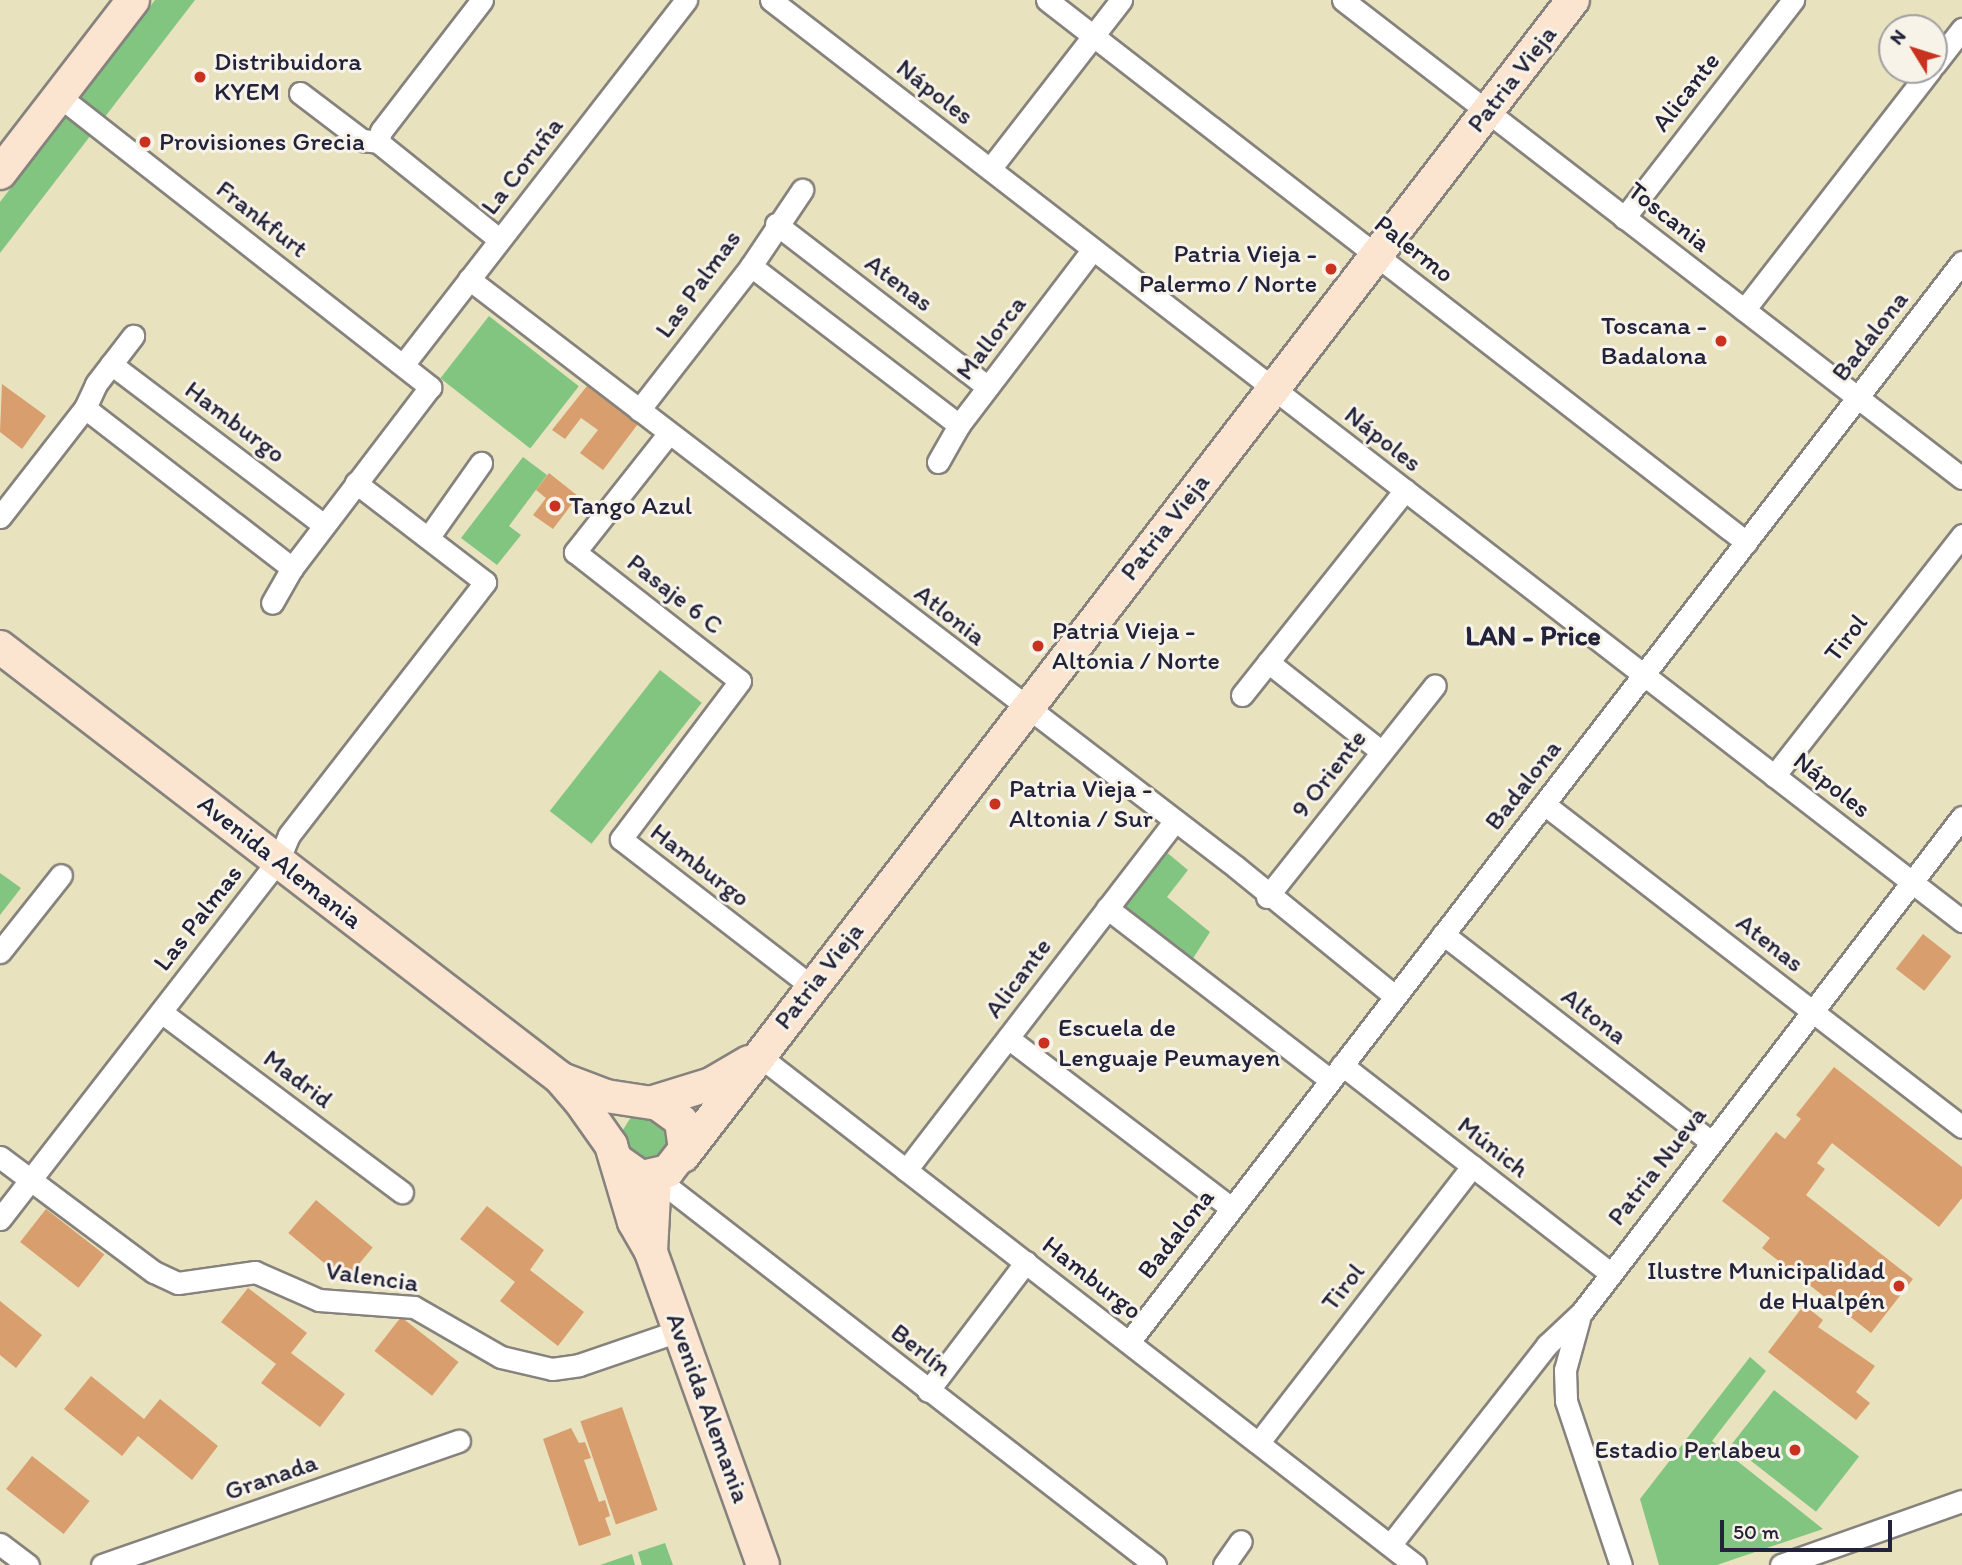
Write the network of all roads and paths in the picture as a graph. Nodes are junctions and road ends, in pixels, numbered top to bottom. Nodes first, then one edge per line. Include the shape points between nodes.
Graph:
1 (482, 0) edge
2 (686, 0) edge
3 (771, 0) edge
4 (1047, 0) edge
5 (1121, 0) edge
6 (1343, 0) edge
7 (1573, 0) edge
8 (1793, 0) edge
9 (123, 4) edge
10 (1962, 29) edge
11 (1093, 36) junction
12 (1948, 47) edge
13 (1919, 84) edge
14 (300, 93) dead end
15 (59, 96) junction
16 (1487, 112) junction
17 (378, 142) junction
18 (5, 155) edge
19 (990, 169) junction
20 (802, 190) dead end
21 (1625, 218) junction
22 (776, 224) junction
23 (500, 240) junction
24 (1093, 249) junction
25 (1376, 255) junction
26 (1962, 262) edge
27 (751, 266) junction
28 (470, 279) junction
29 (1744, 310) junction
30 (133, 336) dead end
31 (111, 364) junction
32 (403, 365) junction
33 (988, 387) junction
34 (1273, 388) junction
35 (1858, 397) junction
36 (85, 408) junction
37 (639, 410) junction
38 (959, 425) junction
39 (669, 433) junction
40 (938, 462) dead end
41 (481, 463) dead end
42 (1962, 478) edge
43 (356, 483) junction
44 (1405, 490) junction
45 (0, 517) edge
46 (324, 525) junction
47 (1962, 535) edge
48 (428, 538) junction
49 (1746, 542) junction
50 (292, 568) junction
51 (271, 603) dead end
52 (0, 647) edge
53 (1268, 662) junction
54 (1643, 675) junction
55 (1435, 685) dead end
56 (1242, 695) dead end
57 (1026, 708) junction
58 (1382, 752) junction
59 (1774, 776) junction
60 (1544, 804) junction
61 (1962, 817) edge
62 (1175, 821) junction
63 (621, 839) joint
64 (278, 861) junction
65 (61, 875) dead end
66 (1912, 882) junction
67 (1267, 897) junction
68 (1107, 908) junction
69 (1962, 922) edge
70 (1443, 934) junction
71 (2, 946) edge
72 (811, 986) junction
73 (1395, 996) junction
74 (1812, 1011) junction
75 (161, 1012) junction
76 (1008, 1038) junction
77 (758, 1055) junction
78 (1336, 1073) junction
79 (559, 1078) junction
80 (647, 1103) junction
81 (1962, 1127) edge
82 (1711, 1142) junction
83 (614, 1153) junction
84 (682, 1156) junction
85 (0, 1157) edge
86 (1472, 1166) junction
87 (906, 1170) junction
88 (656, 1177) junction
89 (30, 1180) junction
90 (402, 1192) dead end
91 (1231, 1209) junction
92 (0, 1219) edge
93 (652, 1252) junction
94 (1026, 1262) junction
95 (1610, 1273) junction
96 (1582, 1312) junction
97 (681, 1330) junction
98 (1129, 1342) junction
99 (928, 1391) junction
100 (459, 1441) dead end
101 (1259, 1442) junction
102 (1962, 1501) edge
103 (1241, 1541) dead end
104 (0, 1544) edge
105 (1391, 1544) junction
106 (1808, 1561) edge
107 (28, 1565) edge
108 (102, 1565) edge
109 (763, 1565) edge
110 (1155, 1565) edge
111 (1224, 1565) edge
112 (1415, 1565) edge
113 (1621, 1565) edge
114 (1782, 1565) edge

1 - 17 street via 381,131
2 - 23 street, La Coruña
3 - 19 street, Nápoles
4 - 11 street, Palermo
5 - 11 street
6 - 16 street, Toscania
7 - 16 street, Patria Vieja
8 - 21 street, Alicante
9 - 15 street
10 - 12 street
11 - 19 street
11 - 25 street, Palermo
13 - 29 street
14 - 17 street via 362,140
15 - 18 street
15 - 32 street, Frankfurt
16 - 21 street, Toscania
16 - 25 street, Patria Vieja
17 - 23 street
19 - 24 street, Nápoles
20 - 22 street, Las Palmas
21 - 29 street, Toscania
22 - 27 street, Las Palmas
22 - 33 street, Atenas
23 - 28 street, La Coruña
24 - 33 street, Mallorca
24 - 34 street, Nápoles
25 - 34 street, Patria Vieja
25 - 49 street, Palermo
26 - 35 street, Badalona
27 - 37 street, Las Palmas
27 - 38 street
28 - 32 street, La Coruña
28 - 37 street, Atlonia
29 - 35 street, Toscania
30 - 31 street
31 - 36 street
31 - 46 street, Hamburgo
32 - 43 street, Frankfurt via 430,387
33 - 38 street, Mallorca
34 - 44 street, Nápoles
34 - 57 street, Patria Vieja
35 - 42 street, Toscania
35 - 49 street, Badalona
36 - 45 street
36 - 50 street
37 - 39 street, Atlonia
38 - 40 street, Mallorca
39 - 57 street, Atlonia
39 - 63 street, Pasaje 6 C via 575,552 740,681
41 - 48 street
43 - 46 street
43 - 48 street
44 - 53 street
44 - 54 street, Nápoles
46 - 50 street
47 - 59 street, Tirol
48 - 64 street, Las Palmas via 485,582 289,835
49 - 54 street, Badalona
50 - 51 street
52 - 64 street, Avenida Alemania
53 - 56 street
53 - 58 street
54 - 59 street, Nápoles
54 - 60 street, Badalona
55 - 58 street, 9 Oriente
57 - 62 street, Atlonia
57 - 72 street, Patria Vieja
58 - 67 street, 9 Oriente
59 - 66 street, Nápoles
60 - 70 street, Badalona
60 - 74 street, Atenas
61 - 66 street, Patria Nueva
62 - 67 street, Atlonia
62 - 68 street, Alicante
63 - 72 street, Hamburgo
64 - 75 street, Las Palmas
64 - 79 street, Avenida Alemania
65 - 71 street
66 - 69 street, Nápoles
66 - 74 street, Patria Nueva
67 - 73 street, Atlonia
68 - 76 street, Alicante
68 - 78 street, Múnich
70 - 73 street, Badalona
70 - 82 street, Altona
72 - 77 street, Patria Vieja
73 - 78 street, Badalona
74 - 81 street, Atenas
74 - 82 street, Patria Nueva
75 - 89 street, Las Palmas
75 - 90 street, Madrid
76 - 87 street, Alicante
76 - 91 street
77 - 80 street, Patria Vieja via 711,1084
77 - 84 street, Patria Vieja
77 - 87 street, Hamburgo
78 - 86 street, Múnich
78 - 91 street, Badalona
79 - 80 street, Avenida Alemania via 606,1096
79 - 83 street, Avenida Alemania
80 - 83 street via 621,1115 612,1129
80 - 84 street, Avenida Alemania via 671,1110 681,1121 686,1135
82 - 95 street, Patria Nueva
83 - 88 street, Avenida Alemania via 634,1175
83 - 93 street, Avenida Alemania via 634,1222
84 - 88 street via 674,1167
85 - 89 street, Valencia
86 - 95 street, Múnich
86 - 101 street, Tirol
87 - 94 street, Hamburgo
88 - 93 street, Avenida Alemania
88 - 99 street, Berlín
89 - 92 street, Las Palmas
89 - 97 street, Valencia via 165,1279 188,1283 234,1272 256,1272 319,1300 414,1307 518,1363 570,1368
91 - 98 street, Badalona
93 - 97 street, Avenida Alemania
94 - 98 street, Hamburgo
94 - 99 street
95 - 96 street, Patria Nueva
96 - 105 street, Patria Nueva via 1547,1345
96 - 113 street via 1568,1350 1566,1401
97 - 109 street, Avenida Alemania
98 - 101 street, Hamburgo
99 - 110 street, Berlín
100 - 108 street, Granada
101 - 105 street, Hamburgo
102 - 106 street
103 - 111 street
104 - 107 street
105 - 112 street
106 - 114 street

